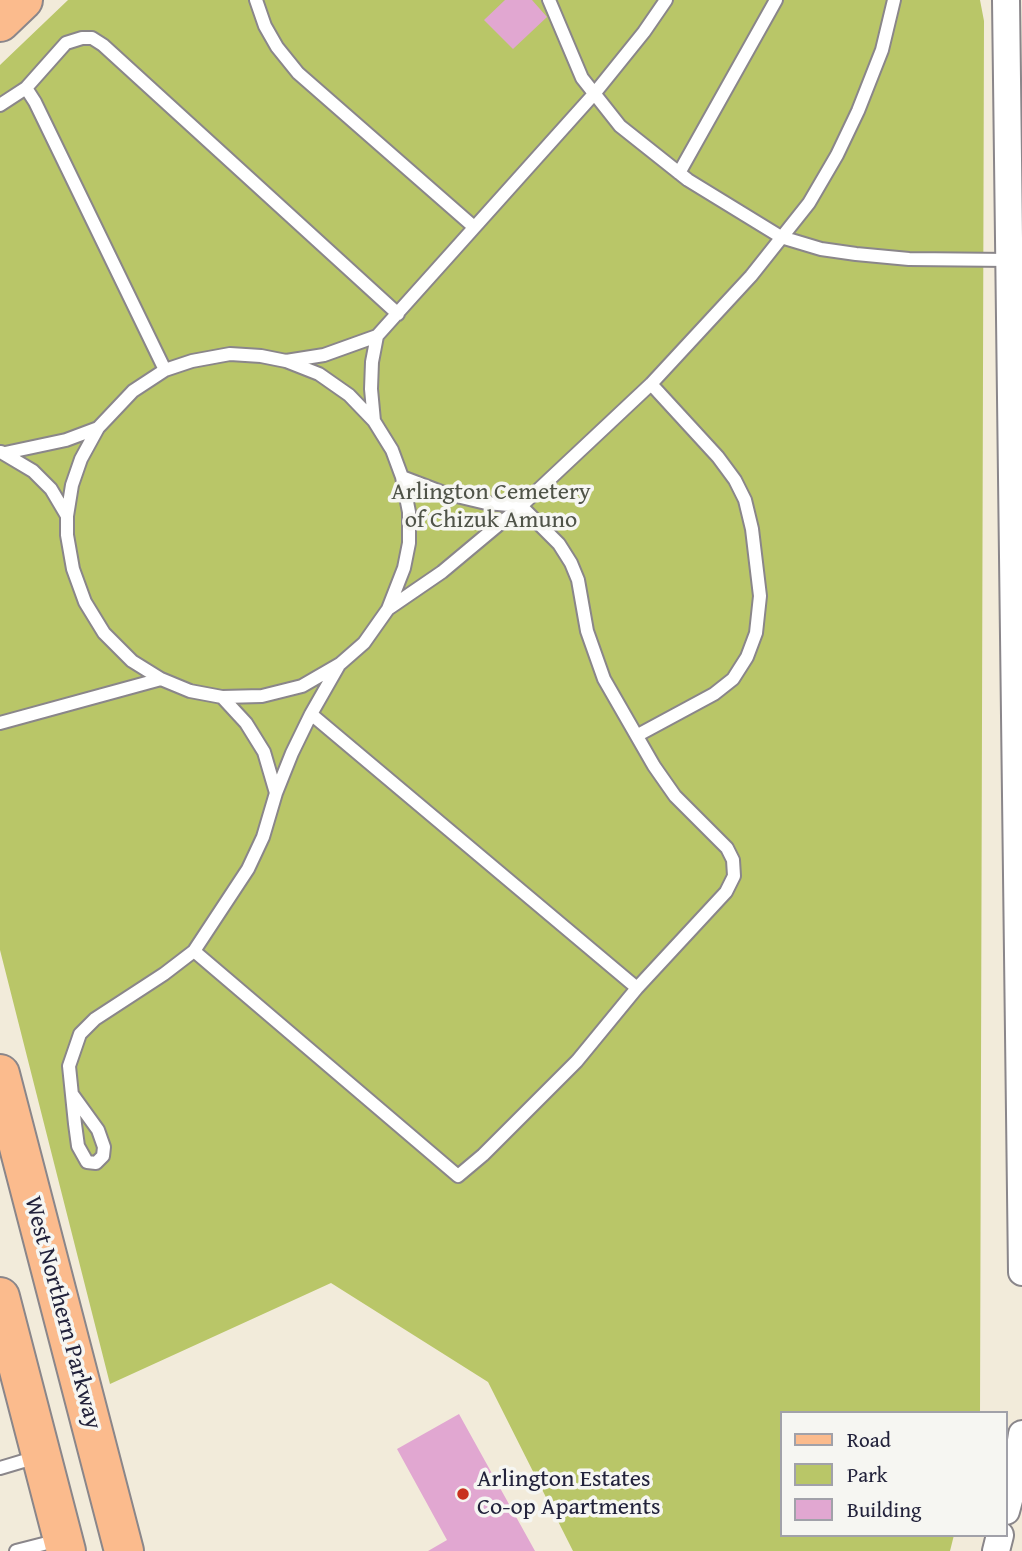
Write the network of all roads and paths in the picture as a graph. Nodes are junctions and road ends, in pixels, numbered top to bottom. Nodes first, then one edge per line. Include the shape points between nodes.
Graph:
1 (23, 0) edge
2 (256, 0) edge
3 (549, 0) edge
4 (666, 0) edge
5 (776, 0) edge
6 (892, 0) edge
7 (1006, 0) edge
8 (0, 22) edge
9 (26, 88) junction
10 (594, 94) junction
11 (0, 105) edge
12 (679, 173) junction
13 (474, 227) junction
14 (782, 237) junction
15 (1010, 260) junction
16 (398, 314) junction
17 (377, 336) junction
18 (286, 361) junction
19 (165, 370) junction
20 (651, 384) junction
21 (374, 421) junction
22 (98, 428) junction
23 (3, 452) edge
24 (402, 477) junction
25 (521, 506) junction
26 (67, 516) junction
27 (388, 609) junction
28 (340, 664) junction
29 (161, 679) junction
30 (1018, 689) edge
31 (222, 697) junction
32 (311, 714) junction
33 (0, 723) edge
34 (638, 735) junction
35 (276, 793) junction
36 (194, 951) junction
37 (637, 988) junction
38 (0, 1074) edge
39 (72, 1094) junction
40 (1022, 1251) edge
41 (1022, 1272) edge
42 (0, 1297) edge
43 (1022, 1434) edge
44 (41, 1456) junction
45 (0, 1468) edge
46 (1008, 1504) edge
47 (65, 1545) edge
48 (16, 1551) edge
49 (124, 1551) edge

1 - 8 main road
2 - 13 lane via 277,47 298,73
3 - 10 lane via 582,78
4 - 10 lane
5 - 12 lane
6 - 14 lane via 882,50 858,111 809,203
7 - 15 street
9 - 11 lane
9 - 16 lane via 66,43 92,38
9 - 19 lane
10 - 12 lane via 620,126
10 - 13 lane
12 - 14 lane
13 - 16 lane
14 - 15 lane via 856,254
14 - 20 lane
15 - 30 street
16 - 17 lane
17 - 18 lane via 324,355
17 - 21 lane via 372,376
18 - 19 lane via 230,354
18 - 21 lane via 339,388
19 - 22 lane via 132,391
20 - 25 lane
20 - 34 lane via 735,480 752,529 760,596 756,633 733,679
21 - 24 lane
22 - 23 lane via 66,440
22 - 26 lane via 81,459
23 - 26 lane via 51,489
24 - 25 lane via 443,493
24 - 27 lane via 409,543
25 - 27 lane via 442,572
25 - 34 lane via 572,563 594,654
26 - 29 lane via 73,569 85,602 104,633 132,661
27 - 28 lane via 364,643
28 - 31 lane via 302,686 262,696
28 - 32 lane
29 - 31 lane
29 - 33 lane
30 - 40 street
31 - 35 lane via 264,752
32 - 35 lane
32 - 37 lane
34 - 37 lane via 675,796 727,848 734,876 726,892
35 - 36 lane via 248,869
36 - 37 lane via 458,1176 577,1061
36 - 39 lane via 80,1034 69,1066
38 - 49 main road, West Northern Parkway
39 - 39 lane via 78,1146 87,1162 96,1163 103,1156 101,1139
40 - 41 street
42 - 44 main road
43 - 46 street
44 - 45 lane
44 - 47 main road
47 - 48 lane

